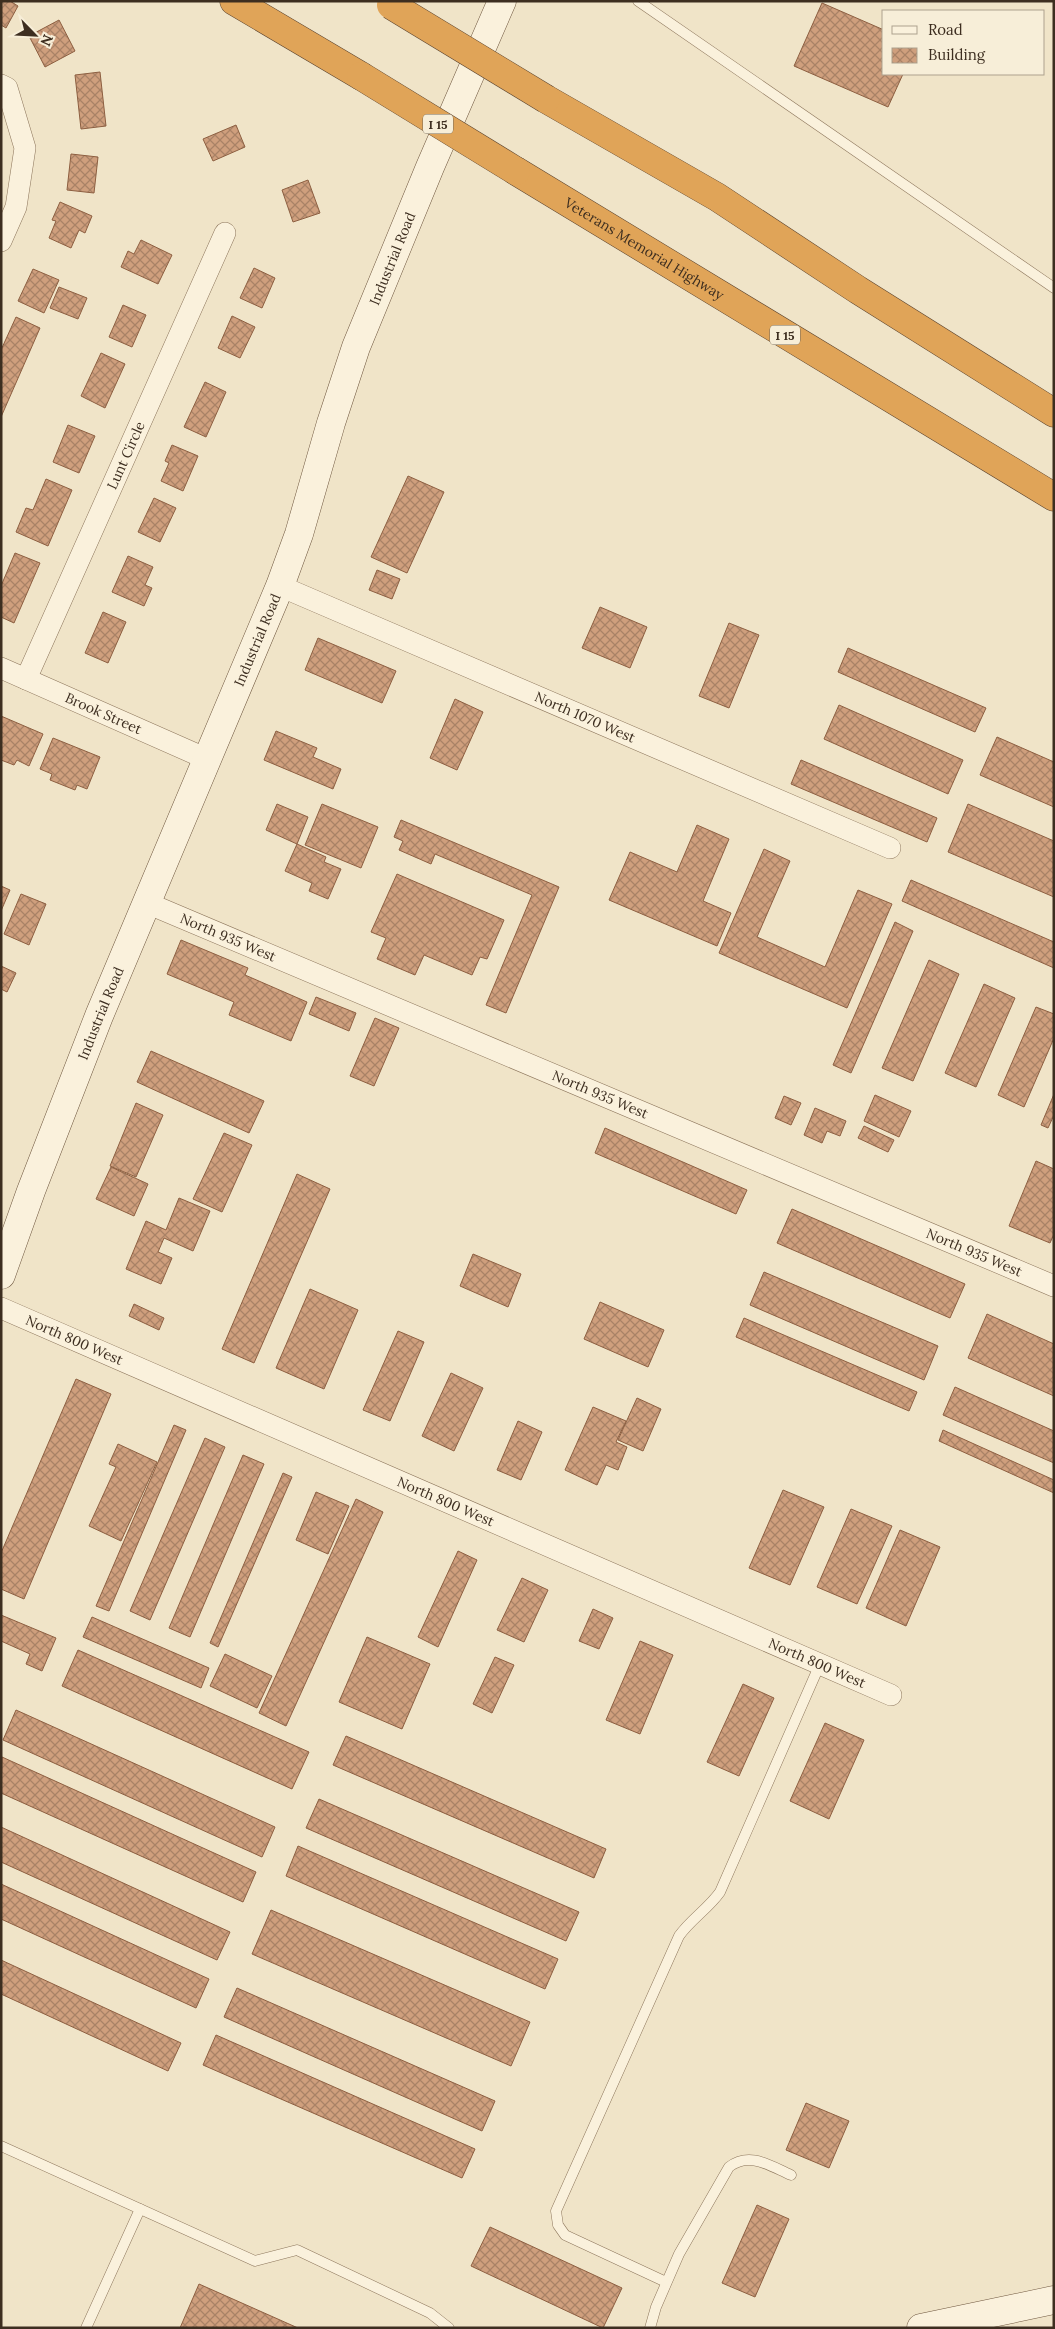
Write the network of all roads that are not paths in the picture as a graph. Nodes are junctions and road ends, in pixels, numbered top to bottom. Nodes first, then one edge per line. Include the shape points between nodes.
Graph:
1 (234, 1) edge
2 (502, 1) edge
3 (638, 1) edge
4 (388, 3) edge
5 (1, 85) edge
6 (225, 233) dead end
7 (1, 241) edge
8 (1054, 288) edge
9 (1054, 413) edge
10 (1054, 497) edge
11 (280, 586) junction
12 (1, 668) edge
13 (26, 679) junction
14 (208, 759) junction
15 (890, 848) dead end
16 (147, 903) junction
17 (1, 1276) edge
18 (1054, 1286) edge
19 (1, 1308) edge
20 (820, 1664) junction
21 (890, 1695) dead end
22 (1, 2146) edge
23 (791, 2175) dead end
24 (140, 2209) junction
25 (666, 2282) junction
26 (1054, 2300) edge
27 (86, 2328) edge
28 (449, 2328) edge
29 (650, 2328) edge
30 (921, 2328) edge

1 - 10 highway, Veterans Memorial Highway / I 15, bridge
2 - 11 street, Industrial Road via 356,347
3 - 8 lane
4 - 9 highway, bridge via 717,197
5 - 7 street via 7,88 26,148 16,207
6 - 13 street, Lunt Circle
11 - 14 street, Industrial Road
11 - 15 street, North 1070 West
12 - 13 street, Brook Street
13 - 14 street, Brook Street
14 - 16 street, Industrial Road
16 - 17 street, Industrial Road via 65,1103
16 - 18 street, North 935 West
19 - 20 street, North 800 West
20 - 21 street, North 800 West
20 - 25 lane via 720,1892 678,1936 556,2211 558,2225 565,2235
22 - 24 lane
23 - 25 lane via 756,2160 742,2159 729,2167
24 - 27 lane
24 - 28 lane via 255,2261 297,2250 430,2313
25 - 29 lane
26 - 30 street

